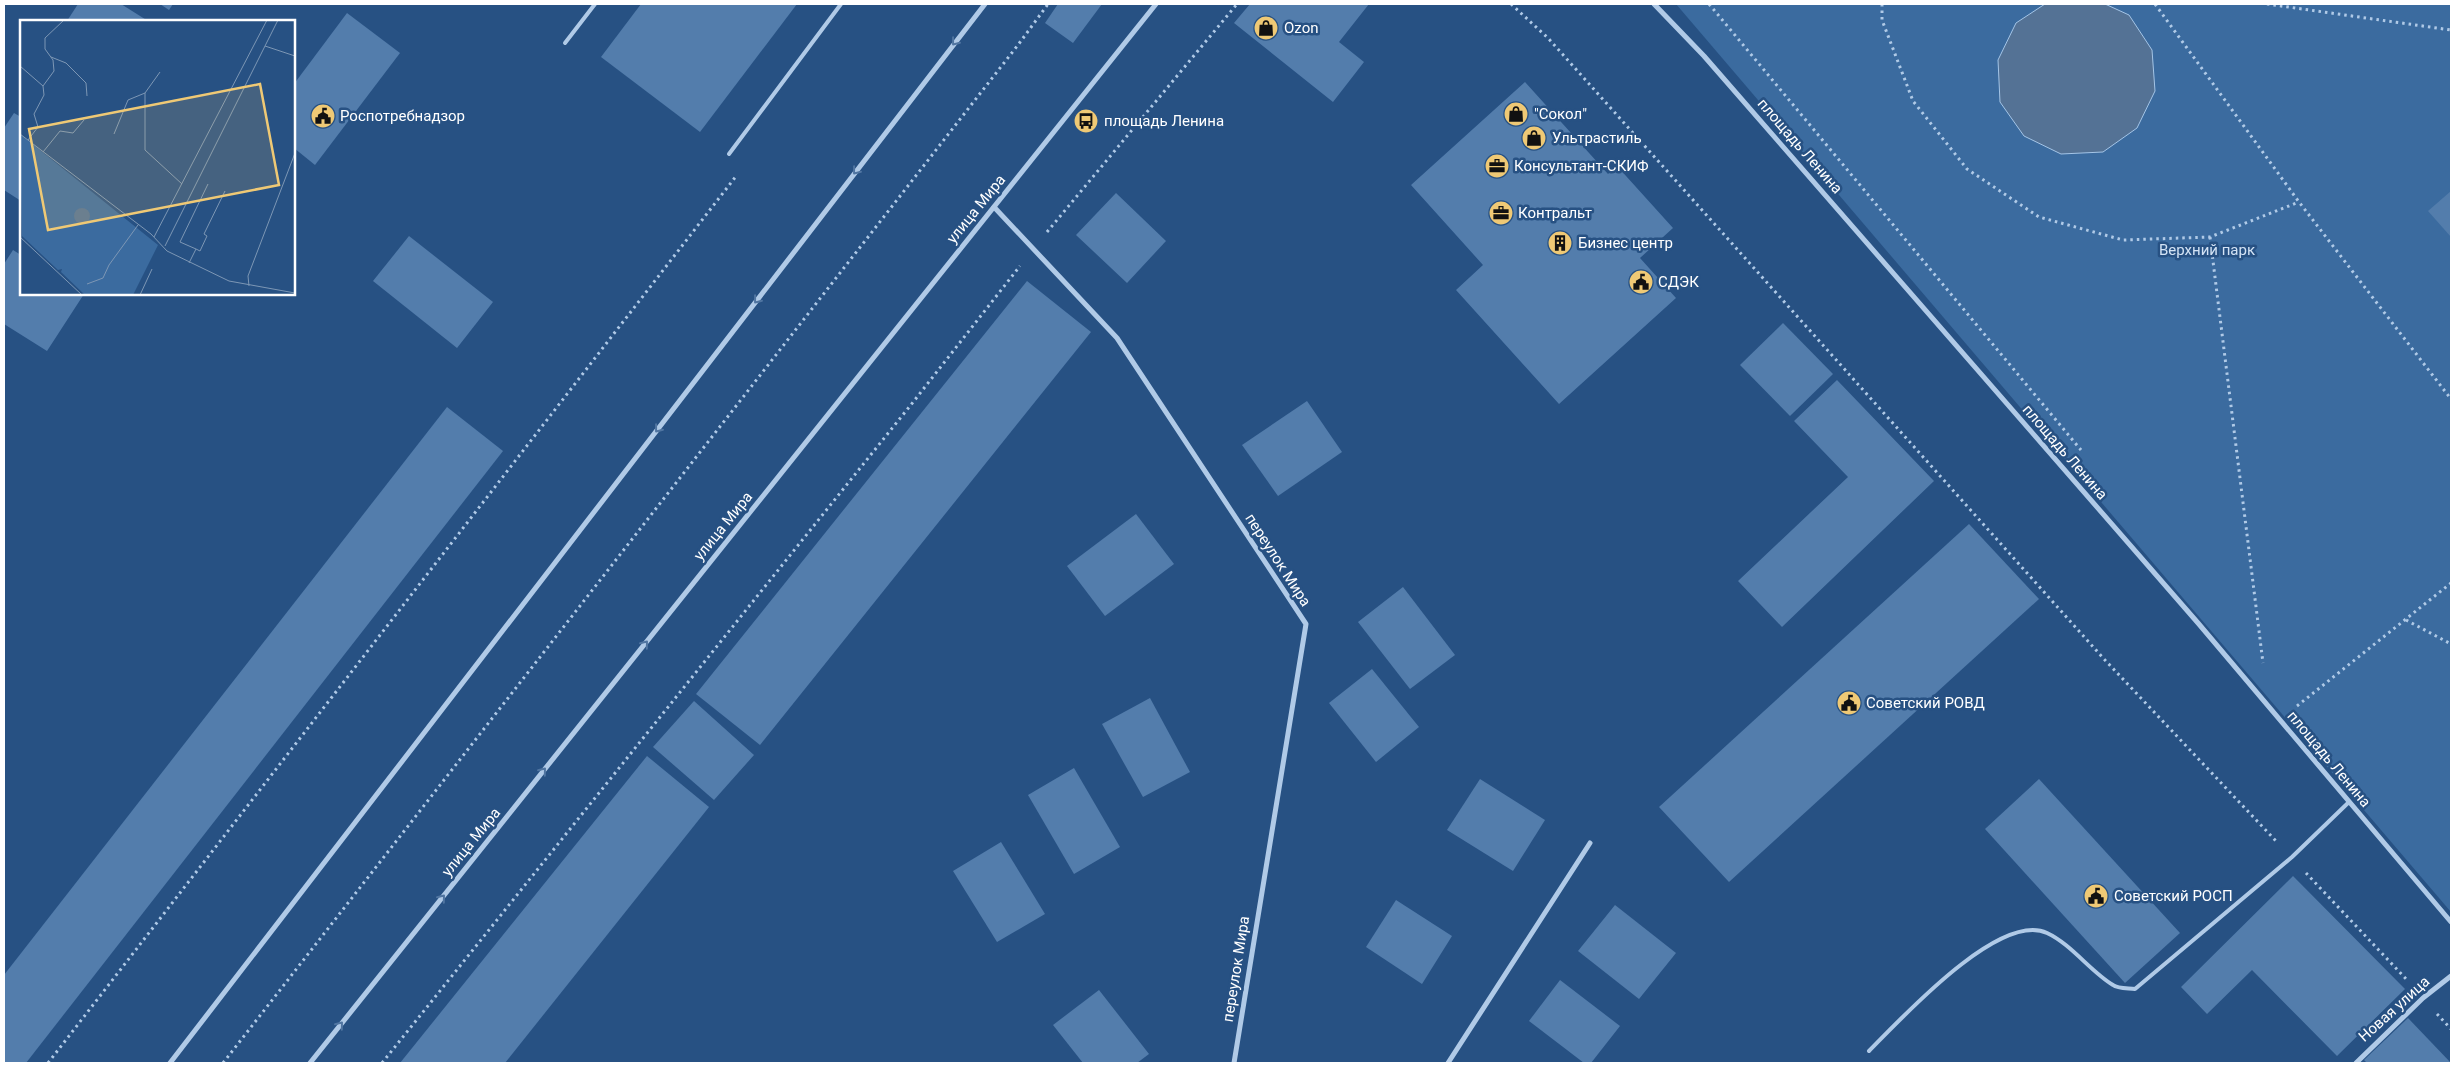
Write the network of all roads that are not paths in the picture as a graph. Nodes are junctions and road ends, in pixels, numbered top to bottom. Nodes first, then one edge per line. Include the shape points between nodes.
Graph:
1 (595, 4) edge
2 (841, 4) edge
3 (985, 4) edge
4 (1156, 4) edge
5 (1654, 4) edge
6 (566, 43) dead end
7 (729, 154) dead end
8 (994, 206) junction
9 (2349, 802) junction
10 (1590, 843) dead end
11 (2451, 922) edge
12 (2451, 976) edge
13 (1869, 1051) dead end
14 (170, 1063) edge
15 (310, 1063) edge
16 (1234, 1063) edge
17 (1448, 1063) edge
18 (2356, 1063) edge

1 - 6 lane
2 - 7 lane
3 -> 14 street
4 - 8 street, улица Мира
5 - 9 street, площадь Ленина via 1704,56 2198,623
15 -> 8 street, улица Мира
8 - 16 street, переулок Мира via 1117,338 1306,624
9 - 11 street, площадь Ленина
9 - 13 lane via 2292,858 2135,989 2114,986 2046,932 2006,935 1942,978
10 - 17 street
12 - 18 street, Новая улица via 2423,998

